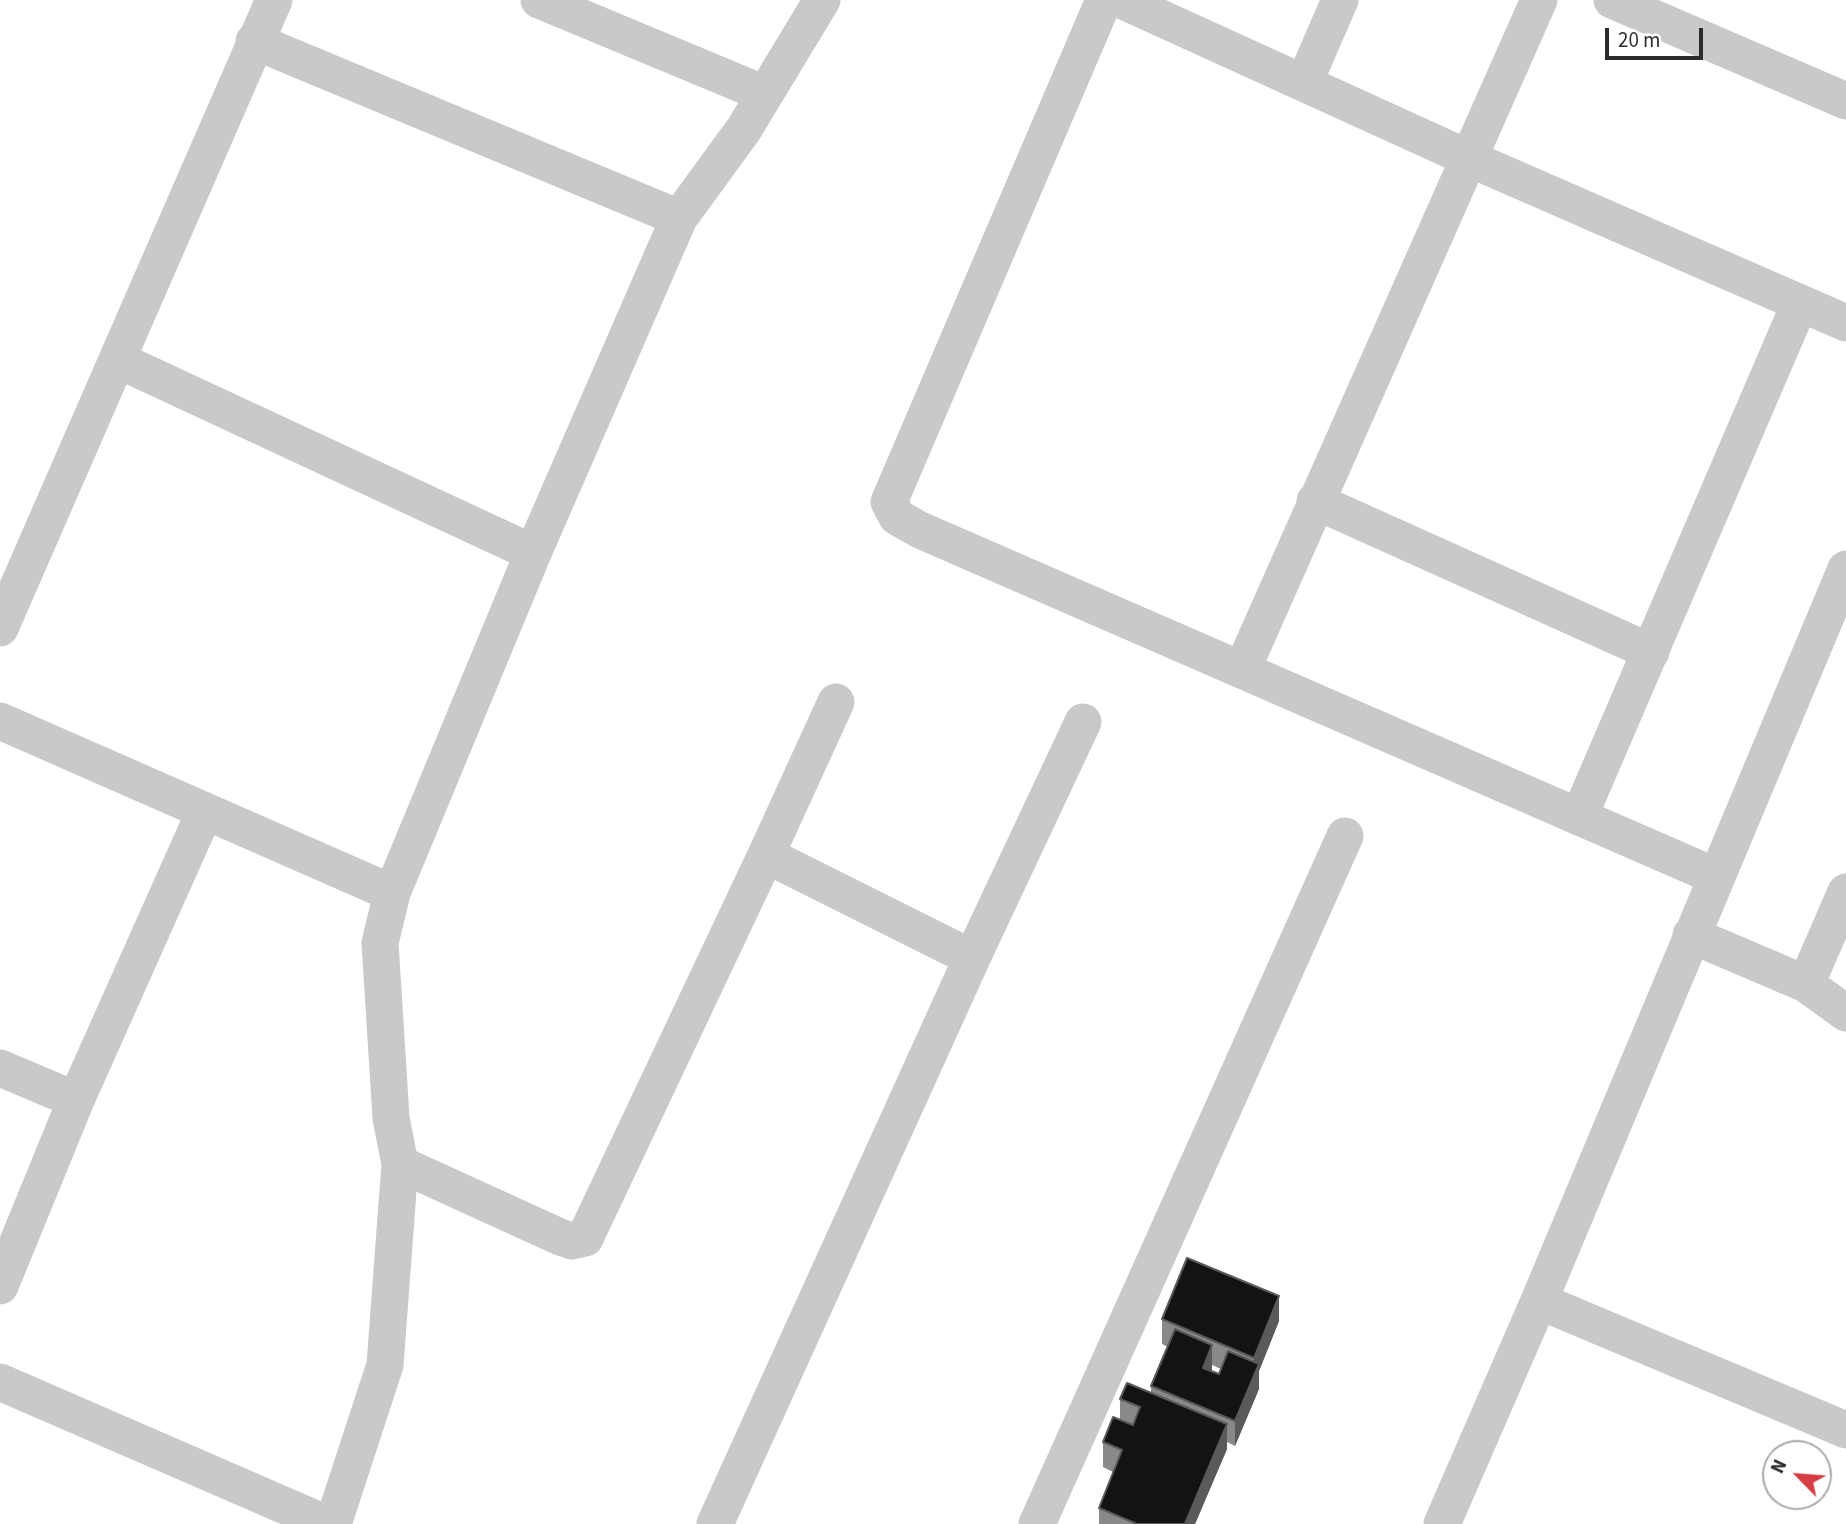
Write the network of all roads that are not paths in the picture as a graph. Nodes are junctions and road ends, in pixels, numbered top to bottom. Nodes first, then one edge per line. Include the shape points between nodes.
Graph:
1 (274, 0) edge
2 (539, 0) edge
3 (822, 0) edge
4 (1104, 0) edge
5 (1122, 0) edge
6 (1340, 0) edge
7 (1539, 0) edge
8 (1612, 0) edge
9 (254, 41) junction
10 (1304, 83) junction
11 (765, 93) junction
12 (1846, 101) edge
13 (1468, 158) junction
14 (679, 218) junction
15 (1800, 303) junction
16 (1846, 323) edge
17 (118, 360) junction
18 (1315, 501) junction
19 (533, 553) junction
20 (1846, 569) edge
21 (0, 628) edge
22 (1651, 652) junction
23 (1242, 670) junction
24 (836, 702) dead end
25 (0, 721) edge
26 (1083, 722) dead end
27 (205, 811) junction
28 (1579, 817) junction
29 (1345, 836) dead end
30 (766, 856) junction
31 (1715, 876) junction
32 (1846, 892) edge
33 (392, 893) junction
34 (1692, 935) junction
35 (971, 958) junction
36 (1807, 985) junction
37 (1846, 1013) edge
38 (0, 1068) edge
39 (76, 1100) junction
40 (400, 1164) junction
41 (0, 1286) edge
42 (1539, 1301) junction
43 (0, 1382) edge
44 (1846, 1430) edge
45 (327, 1524) edge
46 (333, 1524) edge
47 (715, 1524) edge
48 (1037, 1524) edge
49 (1442, 1524) edge

1 - 9 street
2 - 11 street
3 - 11 street
4 - 23 street via 889,502 897,517 920,530
5 - 10 street
6 - 10 street
7 - 13 street
8 - 12 street
9 - 14 street
9 - 17 street
10 - 13 street
11 - 14 street
13 - 15 street
13 - 18 street
14 - 19 street
15 - 16 street
15 - 22 street
17 - 19 street
17 - 21 street
18 - 22 street
18 - 23 street
19 - 33 street
20 - 31 street
22 - 28 street
23 - 28 street
24 - 30 street
25 - 27 street
26 - 35 street
27 - 33 street
27 - 39 street
28 - 31 street
29 - 48 street
30 - 35 street
30 - 40 street via 585,1238 572,1241 560,1237
31 - 34 street
32 - 36 street
33 - 40 street via 380,943 391,1118
34 - 36 street
34 - 42 street
35 - 47 street
36 - 37 street
38 - 39 street
39 - 41 street
40 - 46 street via 385,1365
42 - 44 street
42 - 49 street
43 - 45 street

